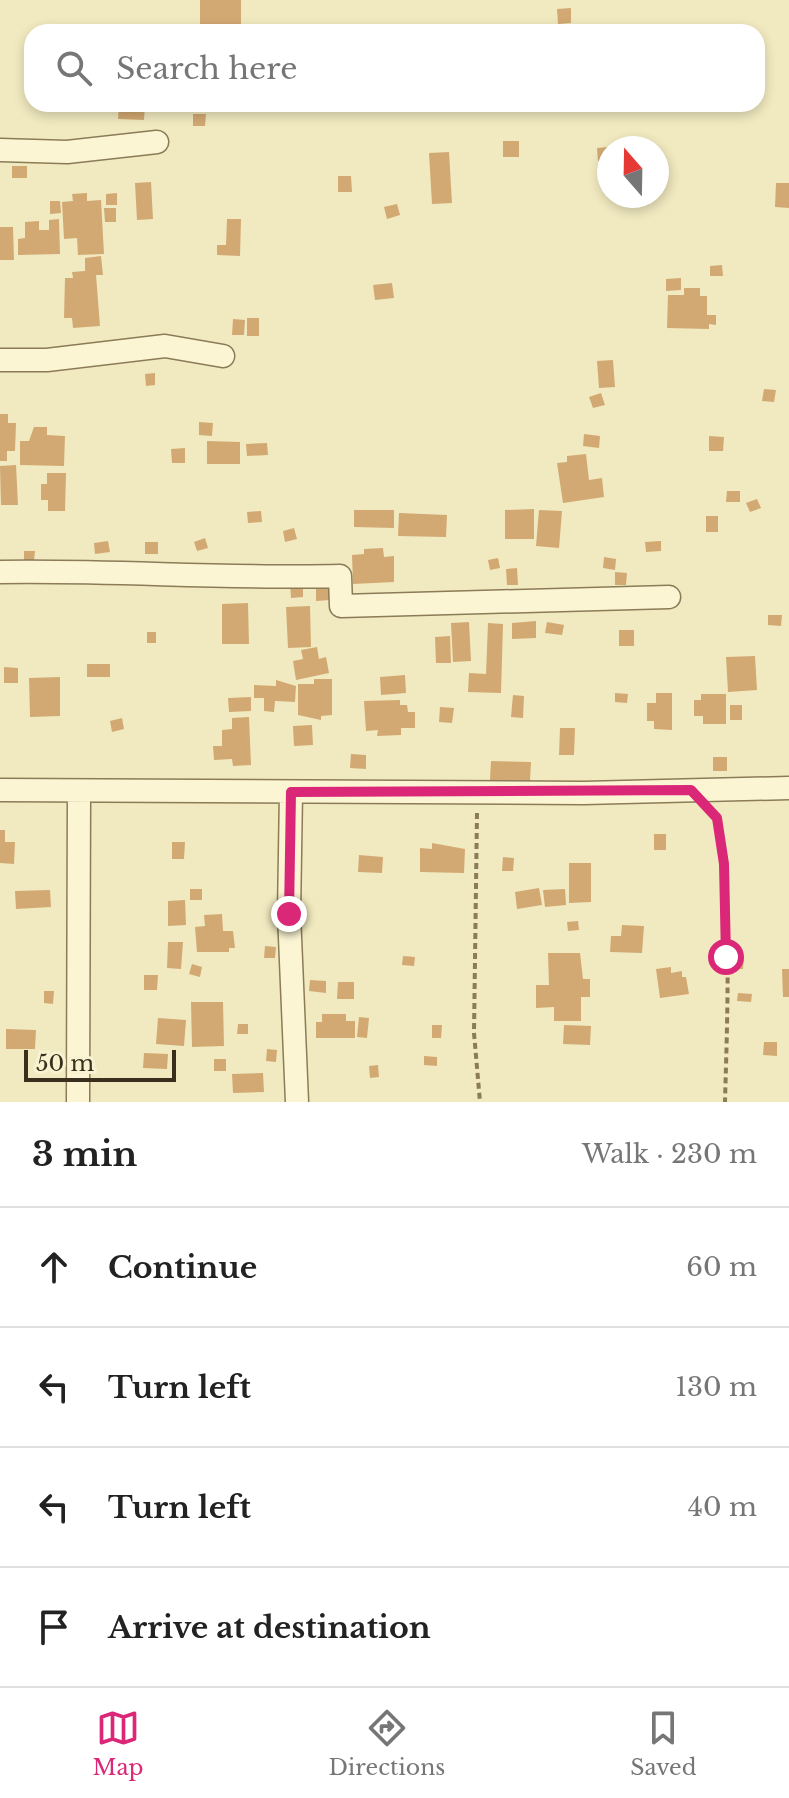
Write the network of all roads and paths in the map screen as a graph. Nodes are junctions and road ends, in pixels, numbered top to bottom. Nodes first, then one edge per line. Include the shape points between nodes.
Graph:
1 (157, 142) dead end
2 (0, 150) edge
3 (223, 356) dead end
4 (0, 360) edge
5 (0, 572) edge
6 (669, 597) dead end
7 (789, 788) edge
8 (0, 790) edge
9 (691, 790) junction
10 (79, 791) junction
11 (291, 792) junction
12 (477, 793) junction
13 (78, 1102) edge
14 (297, 1102) edge
15 (480, 1102) edge
16 (725, 1102) edge

1 - 2 street via 67,152
3 - 4 street via 165,346
5 - 6 street via 340,576 341,606
7 - 9 street
8 - 10 street
9 - 12 street
9 - 16 path via 717,818 724,864
10 - 11 street
10 - 13 street
11 - 12 street
11 - 14 street via 289,914
12 - 15 path via 474,1033

